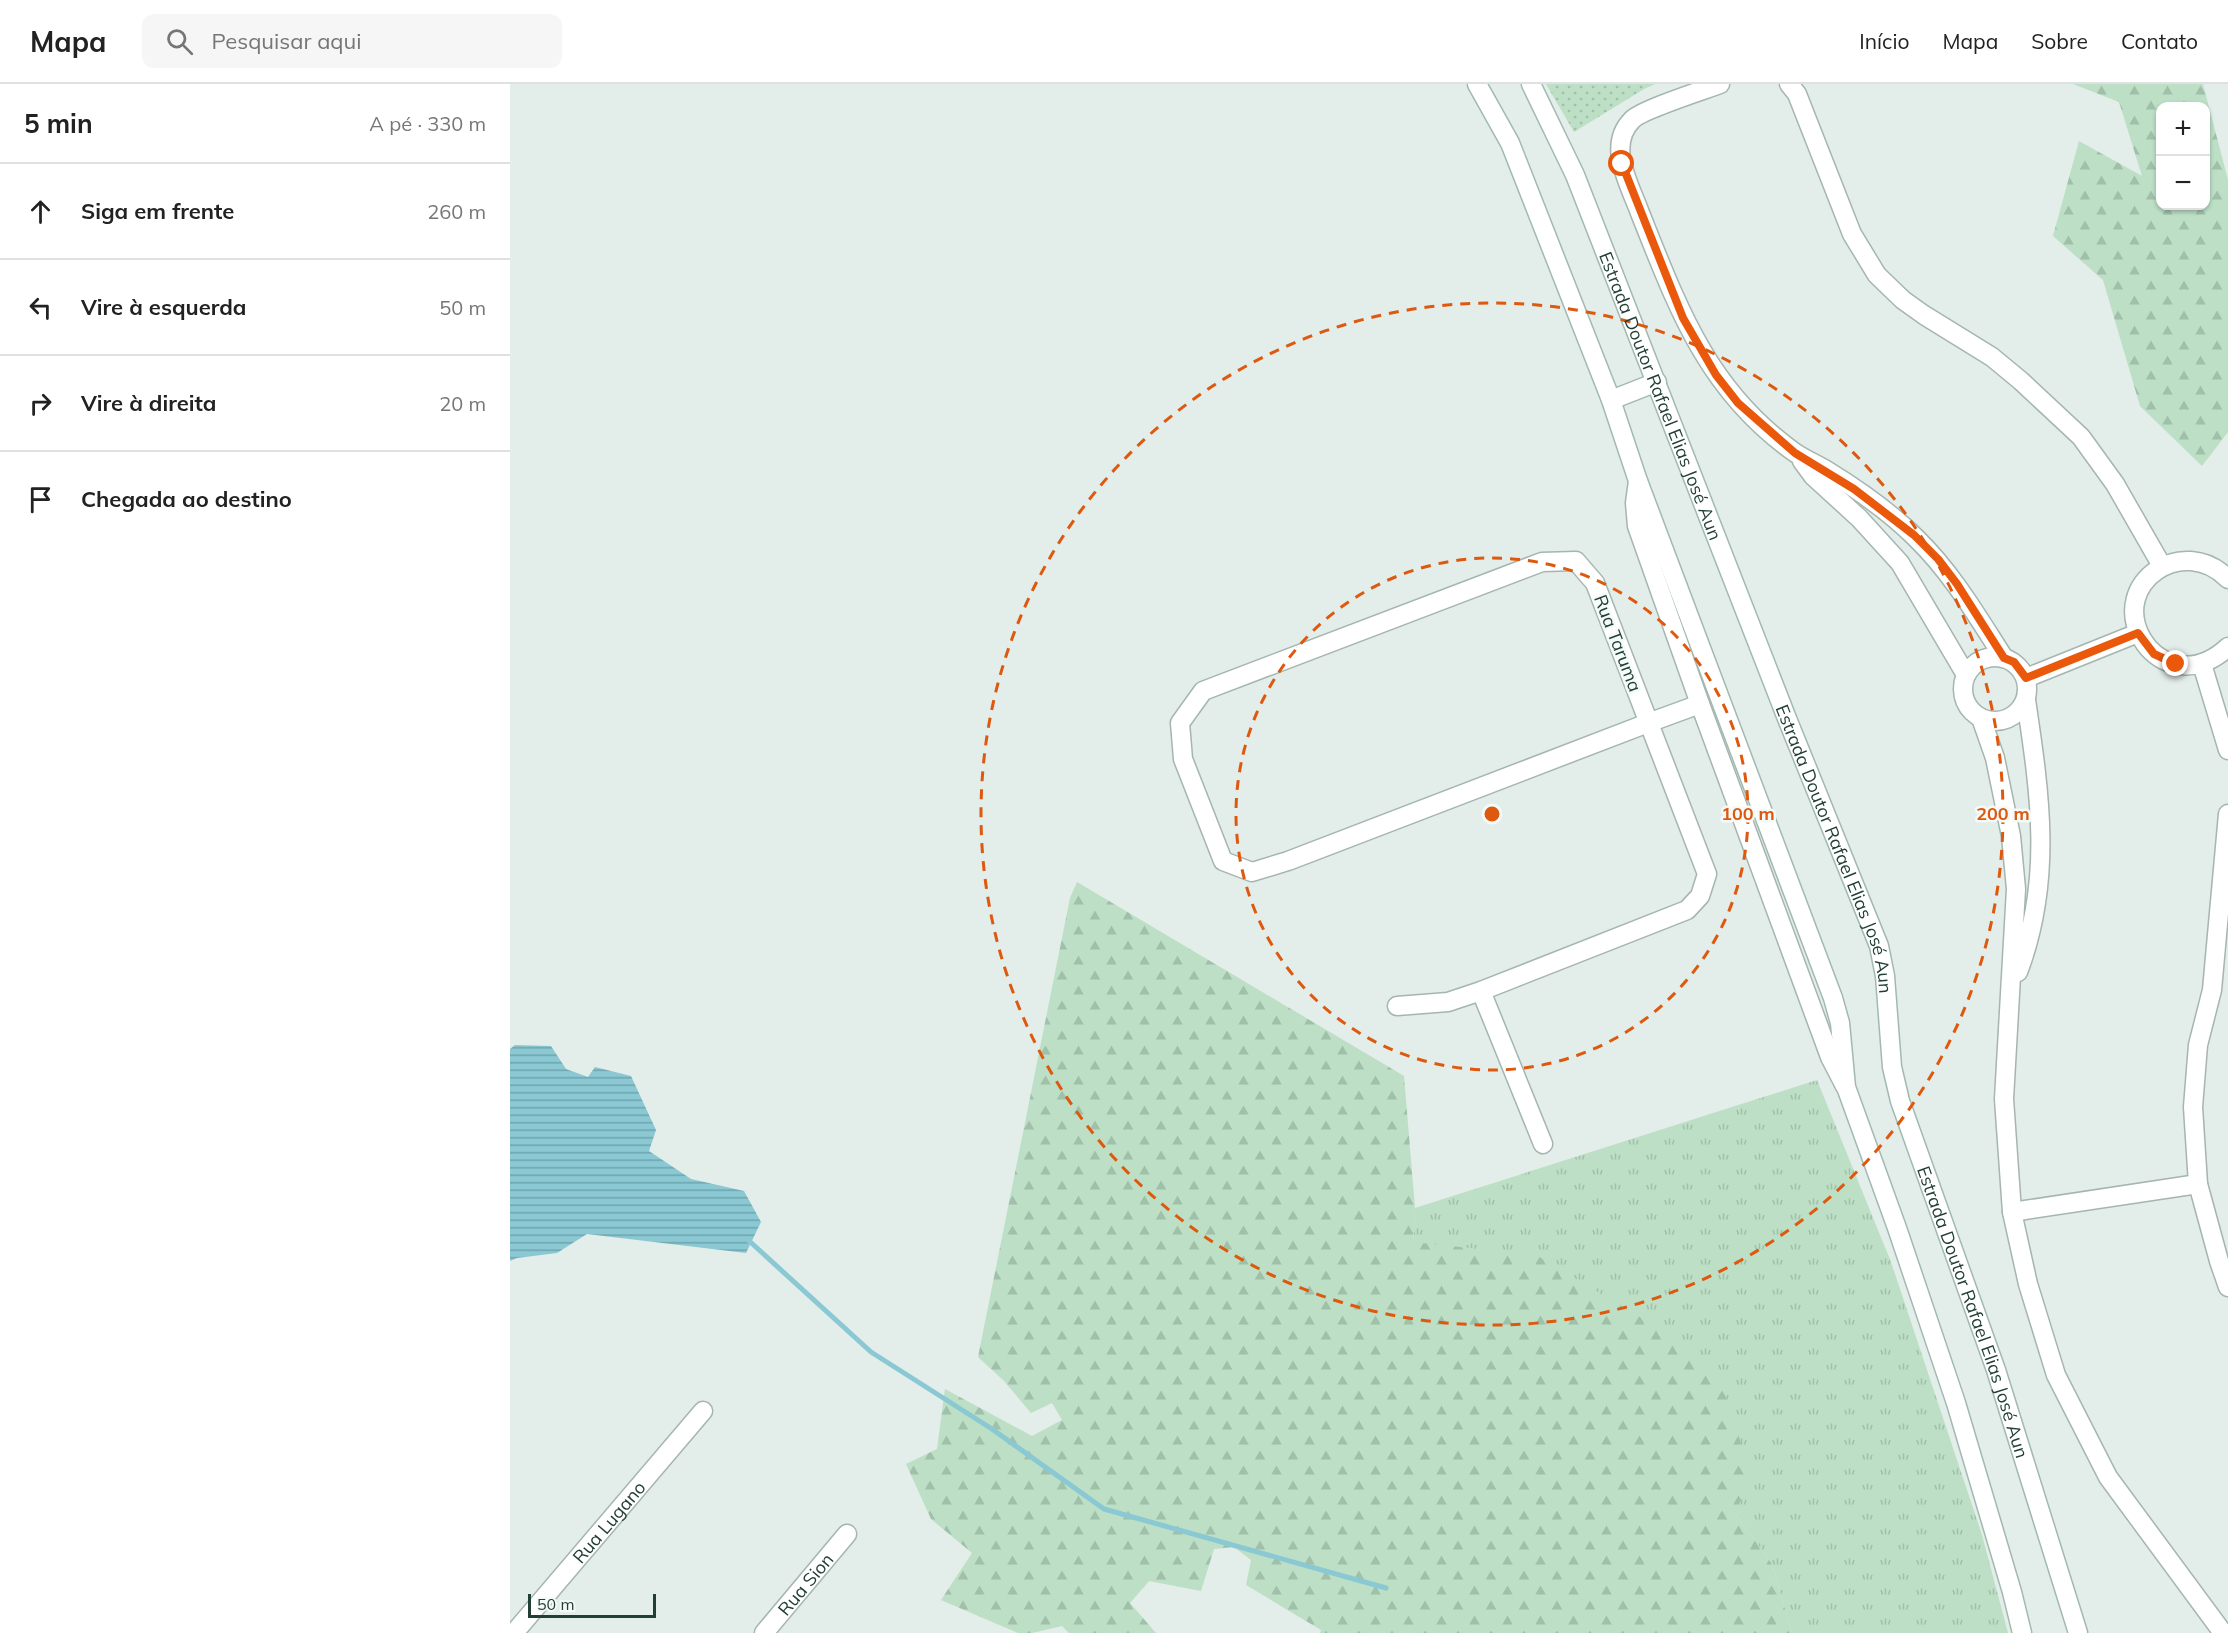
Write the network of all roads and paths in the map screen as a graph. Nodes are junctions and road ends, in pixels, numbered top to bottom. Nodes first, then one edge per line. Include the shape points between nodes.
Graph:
1 (1477, 84) edge
2 (1531, 84) edge
3 (1720, 84) edge
4 (1790, 84) edge
5 (1657, 382) junction
6 (1611, 400) junction
7 (1795, 453) junction
8 (1638, 481) junction
9 (2162, 566) junction
10 (2228, 578) edge
11 (2138, 633) junction
12 (2228, 647) edge
13 (2004, 658) junction
14 (2202, 664) junction
15 (1966, 675) junction
16 (2026, 678) junction
17 (2026, 700) junction
18 (1700, 704) junction
19 (1981, 718) junction
20 (1648, 723) junction
21 (2228, 750) edge
22 (2228, 814) edge
23 (2228, 972) edge
24 (2011, 988) junction
25 (2212, 990) junction
26 (1481, 991) junction
27 (1397, 1006) dead end
28 (1846, 1088) junction
29 (1543, 1144) dead end
30 (2198, 1184) junction
31 (2012, 1212) junction
32 (2228, 1287) edge
33 (703, 1411) dead end
34 (847, 1534) dead end
35 (514, 1633) edge
36 (764, 1633) edge
37 (2022, 1633) edge
38 (2078, 1633) edge
39 (2223, 1633) edge

1 - 6 street via 1510,143
2 - 5 street, Estrada Doutor Rafael Elias José Aun via 1575,174
3 - 7 street via 1632,119 1619,149 1622,164 1667,280 1698,346 1738,403
4 - 9 street via 1852,234 1877,275 1924,315 1992,357 2081,437 2121,492
5 - 6 street
5 - 38 street, Estrada Doutor Rafael Elias José Aun via 1879,946 1892,1067 1900,1101 1996,1370
6 - 8 street
7 - 13 street via 1854,489 1914,535 1957,584
7 - 15 street via 1900,562
8 - 18 street via 1637,526
8 - 28 street via 1833,998 1840,1023
9 - 10 street via 2197,561
9 - 11 street via 2145,581 2136,600
11 - 14 street via 2154,654 2164,660 2189,666
11 - 16 street
12 - 14 street
13 - 15 street via 1990,657 1976,663
13 - 16 street via 2014,662
14 - 21 street
15 - 19 street via 1963,692 1967,704
16 - 17 street
17 - 19 street via 2015,715 1999,721
17 - 24 street via 2039,786 2042,867 2028,945
18 - 20 street
18 - 28 street via 1830,1057
19 - 24 street via 1995,758 2011,836 2016,889
20 - 20 street, Rua Taruma via 1595,583 1576,561 1542,562 1203,691 1180,723 1183,759 1223,861 1252,872
20 - 26 street, Rua Taruma via 1707,874 1700,896 1688,910
22 - 25 street
23 - 25 street
24 - 31 street via 2004,1099
25 - 30 street via 2198,1045 2193,1107
26 - 27 street, Rua Taruma via 1448,1002
26 - 29 street
28 - 37 street via 1956,1403
30 - 31 street
30 - 32 street
31 - 39 street via 2028,1284 2056,1375 2108,1477
33 - 35 street, Rua Lugano
34 - 36 street, Rua Sion

